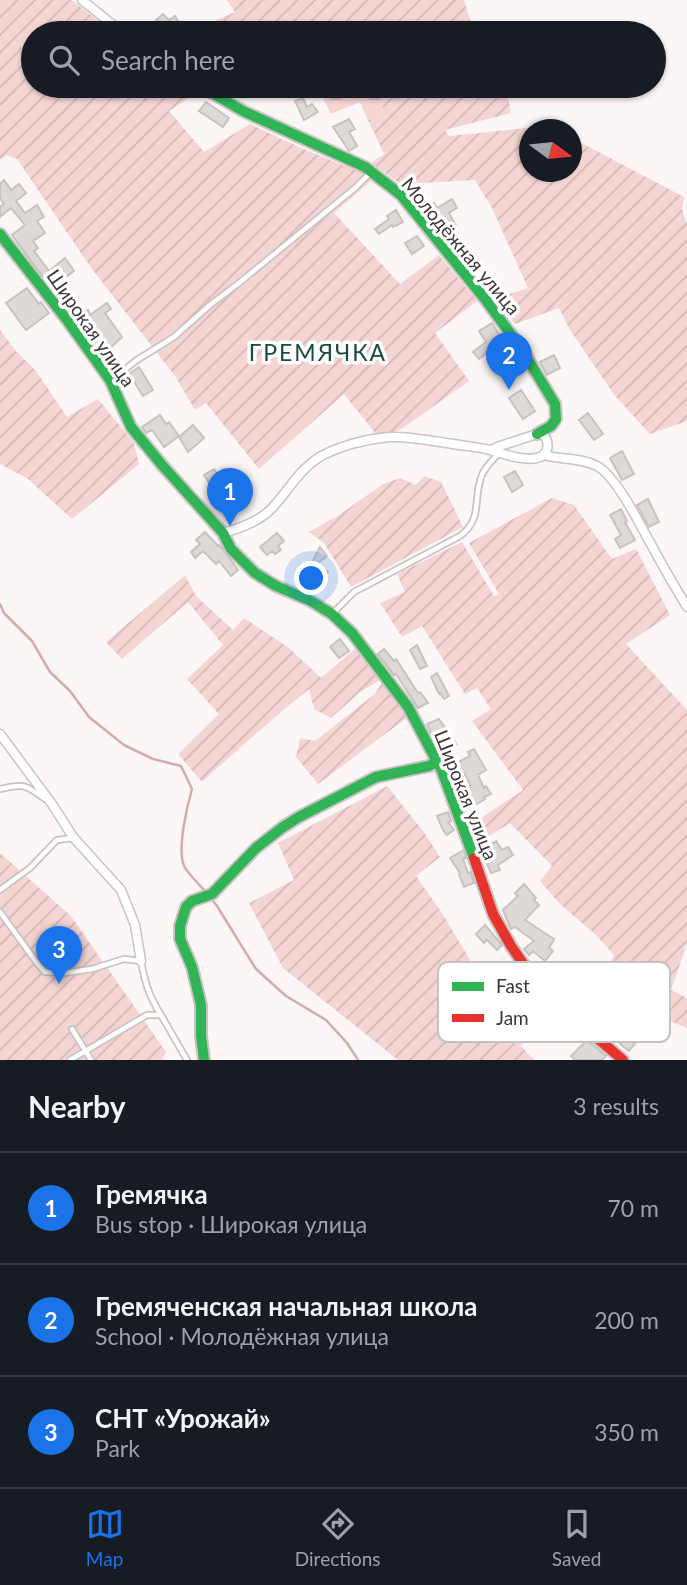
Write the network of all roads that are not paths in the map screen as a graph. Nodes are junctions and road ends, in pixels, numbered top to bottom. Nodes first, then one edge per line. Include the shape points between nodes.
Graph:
1 (82, 0) edge
2 (108, 21) edge
3 (221, 98) edge
4 (371, 172) junction
5 (0, 234) edge
6 (110, 380) junction
7 (537, 433) junction
8 (495, 452) junction
9 (544, 455) junction
10 (223, 533) junction
11 (687, 607) edge
12 (332, 614) junction
13 (0, 734) edge
14 (437, 761) junction
15 (0, 789) edge
16 (52, 804) junction
17 (73, 837) junction
18 (0, 890) edge
19 (0, 912) edge
20 (141, 961) junction
21 (522, 962) edge
22 (162, 1015) junction
23 (72, 1029) dead end
24 (602, 1042) edge
25 (86, 1051) junction
26 (70, 1060) edge
27 (91, 1060) edge
28 (187, 1060) edge
29 (204, 1060) edge
30 (623, 1060) edge

1 - 2 street
3 - 4 street, Молодёжная улица
4 - 6 lane via 174,337
4 - 7 street, Молодёжная улица via 401,195 521,348 555,404 551,426
5 - 6 street, Широкая улица
6 - 10 street, Широкая улица via 131,427
7 - 8 street via 497,447
7 - 9 street via 548,443
8 - 9 street
8 - 10 street via 400,437 349,445 303,470 259,518
8 - 12 lane via 483,472 469,529 354,592
9 - 11 street via 580,460 610,476
10 - 12 street, Широкая улица via 231,549 256,573
12 - 14 street, Широкая улица via 352,632 408,707
13 - 16 street
14 - 21 street, Широкая улица via 493,914
14 - 29 street via 376,777 299,817 256,848 212,894 186,906 180,939 201,1006
15 - 16 lane via 21,784
16 - 17 street
17 - 18 lane via 57,840
17 - 20 street via 121,890 135,925
19 - 20 lane via 45,972 92,969 124,959
20 - 22 lane via 150,997
22 - 25 lane via 147,1015
22 - 28 lane
23 - 25 lane
24 - 30 street, Широкая улица
25 - 26 lane
25 - 27 lane

